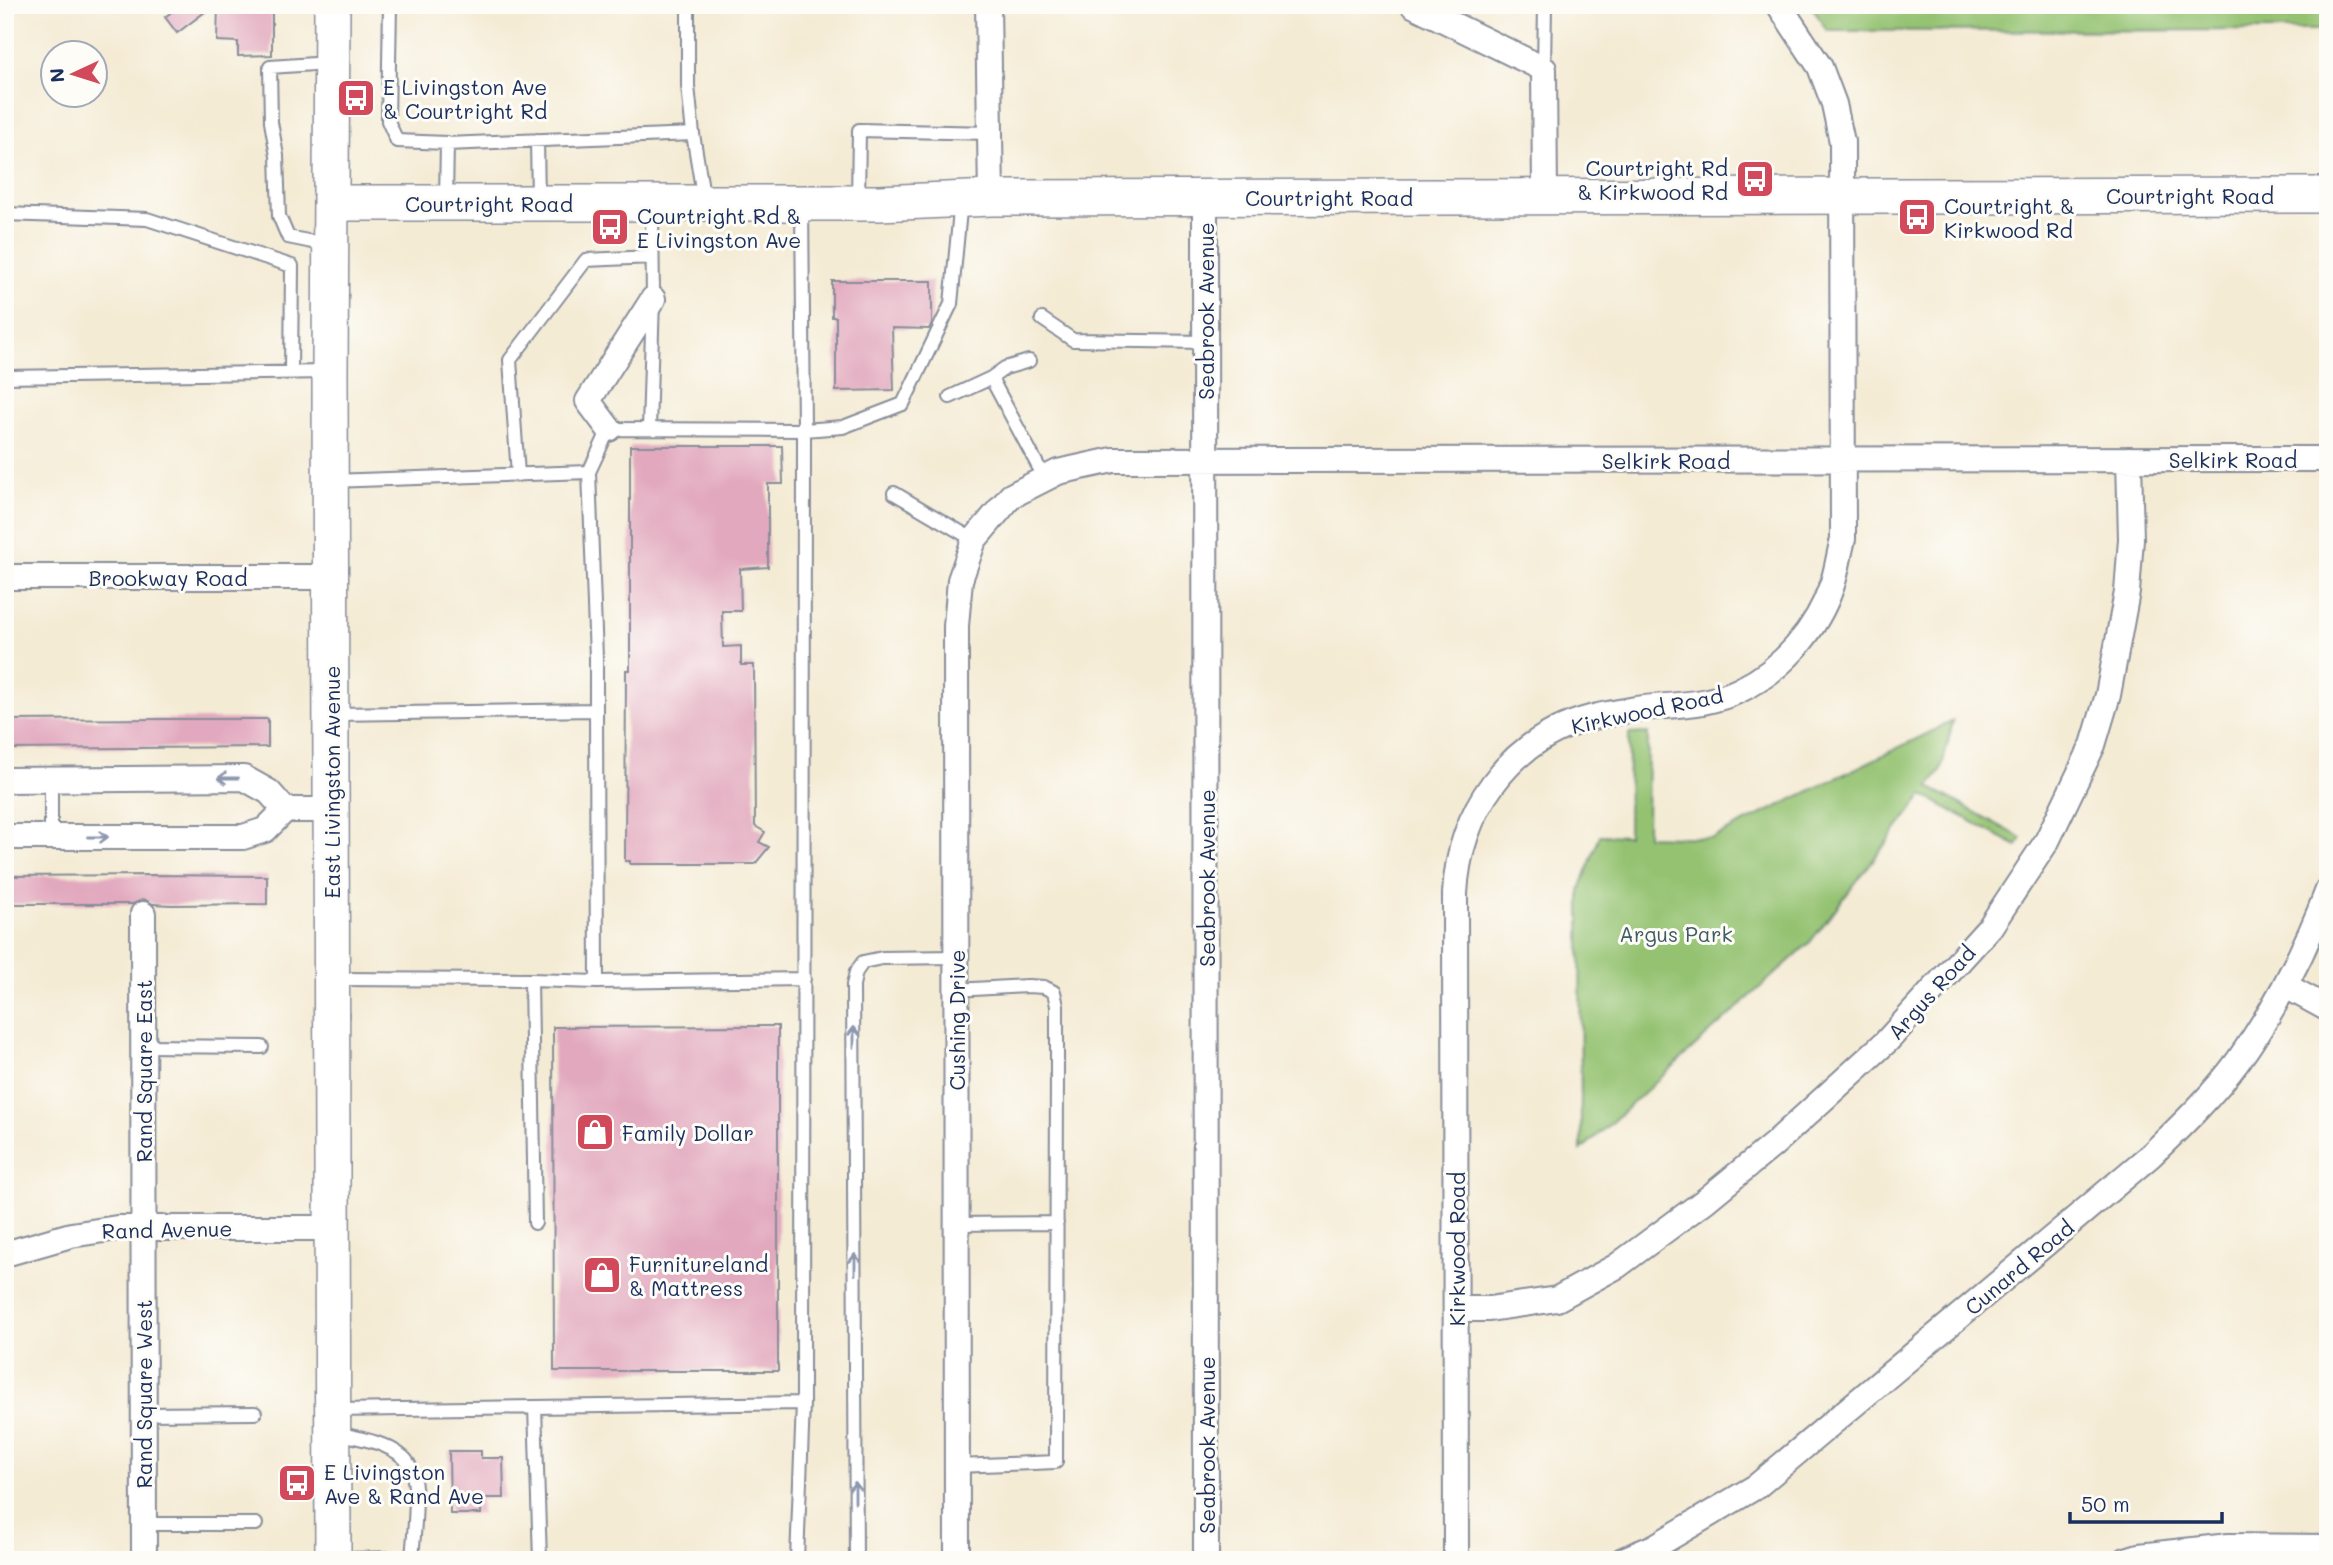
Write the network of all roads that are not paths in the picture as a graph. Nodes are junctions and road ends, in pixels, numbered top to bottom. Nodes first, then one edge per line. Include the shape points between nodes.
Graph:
1 (331, 5) edge
2 (390, 5) edge
3 (688, 5) edge
4 (988, 5) edge
5 (1413, 5) edge
6 (1545, 5) edge
7 (1779, 5) edge
8 (331, 63) junction
9 (1544, 69) junction
10 (990, 133) junction
11 (693, 134) junction
12 (537, 141) junction
13 (447, 144) junction
14 (2328, 195) edge
15 (1545, 196) junction
16 (1843, 196) junction
17 (1205, 197) junction
18 (976, 198) junction
19 (652, 202) junction
20 (704, 202) junction
21 (802, 202) junction
22 (858, 202) junction
23 (331, 203) junction
24 (446, 203) junction
25 (538, 203) junction
26 (5, 214) edge
27 (331, 246) junction
28 (652, 257) junction
29 (653, 299) junction
30 (1042, 319) dead end
31 (1205, 342) junction
32 (1029, 361) dead end
33 (330, 372) junction
34 (291, 373) junction
35 (5, 377) edge
36 (991, 378) junction
37 (950, 397) dead end
38 (609, 429) junction
39 (649, 429) junction
40 (804, 430) junction
41 (1205, 459) junction
42 (1844, 459) junction
43 (2129, 459) junction
44 (2328, 459) edge
45 (589, 472) junction
46 (518, 475) junction
47 (1045, 479) junction
48 (331, 481) junction
49 (894, 493) dead end
50 (1011, 496) joint
51 (974, 540) junction
52 (5, 577) edge
53 (330, 577) junction
54 (596, 710) junction
55 (331, 714) junction
56 (5, 780) edge
57 (51, 780) junction
58 (285, 810) junction
59 (331, 810) junction
60 (5, 837) edge
61 (51, 837) junction
62 (2328, 890) edge
63 (143, 914) dead end
64 (956, 957) junction
65 (331, 979) junction
66 (804, 979) junction
67 (531, 980) junction
68 (597, 982) junction
69 (2286, 986) junction
70 (957, 990) junction
71 (2328, 1009) edge
72 (143, 1046) junction
73 (262, 1047) dead end
74 (535, 1223) dead end
75 (1057, 1223) junction
76 (957, 1224) junction
77 (142, 1228) junction
78 (332, 1228) junction
79 (5, 1254) edge
80 (1456, 1309) junction
81 (803, 1403) junction
82 (535, 1407) junction
83 (143, 1413) junction
84 (255, 1413) dead end
85 (332, 1421) junction
86 (957, 1466) junction
87 (144, 1524) junction
88 (256, 1524) dead end
89 (2328, 1547) edge
90 (412, 1559) edge
91 (144, 1560) edge
92 (333, 1560) edge
93 (540, 1560) edge
94 (797, 1560) edge
95 (856, 1560) edge
96 (957, 1560) edge
97 (1206, 1560) edge
98 (1456, 1560) edge
99 (1623, 1560) edge
100 (2126, 1560) edge

1 - 8 street, East Livingston Avenue
2 - 13 lane via 388,121 397,141
3 - 11 lane
4 - 10 street
5 - 9 street
6 - 9 lane
7 - 16 street, Kirkwood Road via 1819,67 1833,104 1842,142
8 - 23 street, East Livingston Avenue
8 - 27 lane via 270,67 279,216 288,237
9 - 15 street
10 - 18 street
10 - 22 lane via 859,130
11 - 12 lane
11 - 20 lane
12 - 13 lane
12 - 25 lane
13 - 24 lane
14 - 16 street, Courtright Road
15 - 16 street, Courtright Road
15 - 17 street, Courtright Road
16 - 42 street, Kirkwood Road
17 - 18 street, Courtright Road
17 - 31 street, Seabrook Avenue
18 - 22 street, Courtright Road
18 - 40 lane via 951,304 903,404 842,427
19 - 20 street, Courtright Road
19 - 25 street, Courtright Road
19 - 28 lane
20 - 21 street, Courtright Road
21 - 22 street, Courtright Road
21 - 40 lane
23 - 24 street, Courtright Road
23 - 27 street, East Livingston Avenue
24 - 25 street, Courtright Road
26 - 34 lane via 147,219 292,266
27 - 33 street, East Livingston Avenue
28 - 29 lane
28 - 46 lane via 586,260 510,360
29 - 38 street via 588,401
29 - 39 lane
30 - 31 lane via 1073,340
31 - 41 street, Seabrook Avenue
32 - 36 lane
33 - 34 lane
33 - 48 street, East Livingston Avenue
34 - 35 lane
36 - 37 lane
36 - 47 lane
38 - 39 lane
38 - 45 lane
39 - 40 lane
40 - 66 lane
41 - 42 street, Selkirk Road
41 - 47 street, Selkirk Road via 1113,460
41 - 97 street, Seabrook Avenue
42 - 43 street, Selkirk Road
42 - 80 street, Kirkwood Road via 1843,539 1832,586 1811,629 1779,664 1740,690 1692,706 1590,718 1548,735 1508,764 1469,823 1456,869 1455,894
43 - 44 street, Selkirk Road
43 - 80 street, Argus Road via 2127,592 2093,745 2047,841 1990,928 1887,1041 1773,1145 1617,1266 1557,1299
45 - 46 lane
45 - 54 lane
46 - 48 lane
47 - 50 street, Selkirk Road
48 - 53 street, East Livingston Avenue
49 - 51 lane
50 - 51 street, Cushing Drive
51 - 64 street, Cushing Drive via 960,580 956,626
52 - 53 street, Brookway Road
53 - 55 street, East Livingston Avenue
54 - 55 lane
54 - 68 lane
55 - 59 street, East Livingston Avenue
56 - 57 street
58 -> 57 street via 269,792 244,778
57 - 61 lane
58 - 59 street
61 -> 58 street via 243,836 265,830
59 - 65 street, East Livingston Avenue
60 - 61 street
62 - 69 street, Cunard Road
63 - 72 street, Rand Square East
64 - 70 street, Cushing Drive
95 -> 64 lane via 853,985 863,962
65 - 67 lane
65 - 78 street, East Livingston Avenue
66 - 68 lane
66 - 81 lane
67 - 68 lane
67 - 74 lane
69 - 71 street
69 - 99 street, Cunard Road via 2238,1061 2195,1112 2133,1171 1757,1486 1654,1548
70 - 75 lane via 1044,986 1054,992
70 - 76 street, Cushing Drive
72 - 73 lane
72 - 77 street, Rand Square East
75 - 76 lane
75 - 86 lane via 1056,1462
76 - 86 street, Cushing Drive
77 - 78 street, Rand Avenue
77 - 79 street, Rand Avenue via 93,1230
77 - 83 street, Rand Square West
78 - 85 street, East Livingston Avenue
80 - 98 street, Kirkwood Road
81 - 82 lane
81 - 94 lane
82 - 85 lane
82 - 93 lane
83 - 84 lane
83 - 87 street, Rand Square West
85 - 90 lane via 405,1458 415,1488
85 - 92 street, East Livingston Avenue
86 - 96 street, Cushing Drive
87 - 88 lane
87 - 91 street, Rand Square West
89 - 100 street via 2230,1546
90 - 92 lane

